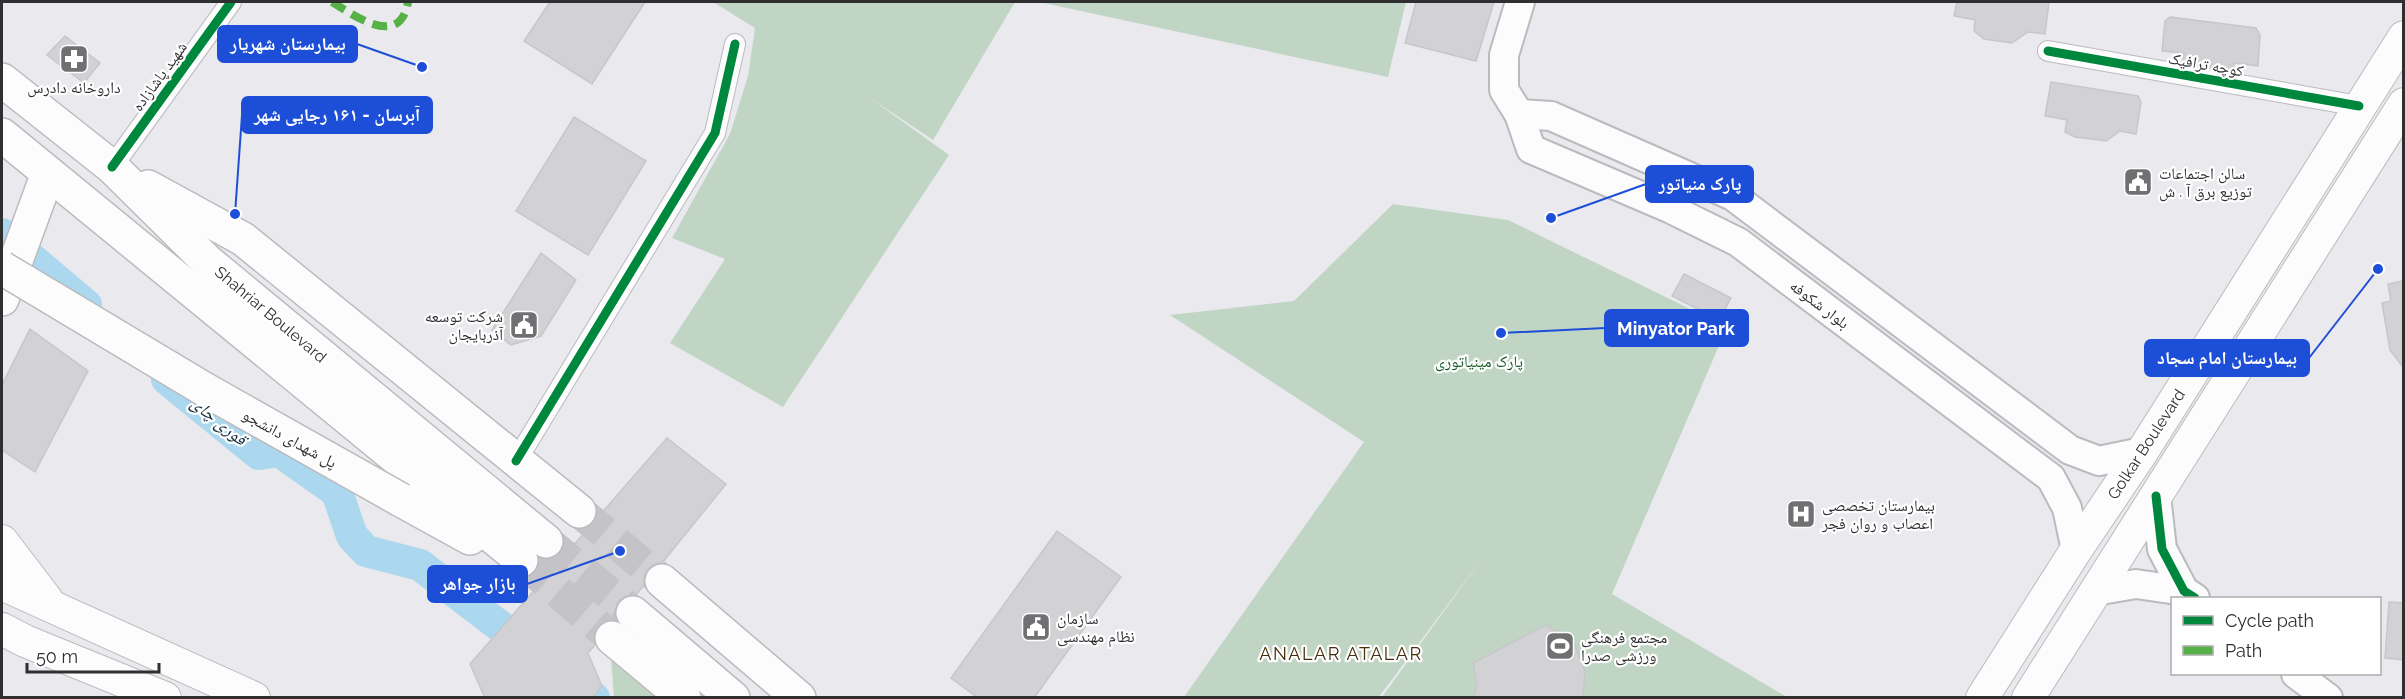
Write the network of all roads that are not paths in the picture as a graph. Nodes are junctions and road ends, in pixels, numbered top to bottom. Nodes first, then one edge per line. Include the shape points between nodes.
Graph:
1 (231, 2) edge
2 (1520, 2) edge
3 (2403, 37) edge
4 (735, 44) dead end
5 (2048, 51) dead end
6 (2, 80) edge
7 (2403, 104) edge
8 (2359, 106) junction
9 (1519, 114) junction
10 (2, 135) edge
11 (112, 167) junction
12 (48, 173) junction
13 (2, 268) edge
14 (2, 299) edge
15 (2070, 450) junction
16 (2142, 452) junction
17 (516, 461) junction
18 (2051, 478) junction
19 (2156, 496) junction
20 (579, 511) tunnel mouth
21 (2, 541) edge
22 (2076, 550) junction
23 (534, 551) junction
24 (662, 581) tunnel mouth
25 (6, 588) edge
26 (2095, 591) junction
27 (2190, 595) edge
28 (51, 605) junction
29 (633, 613) tunnel mouth
30 (9, 637) edge
31 (612, 638) tunnel mouth
32 (2297, 675) edge
33 (165, 698) edge
34 (254, 698) edge
35 (684, 698) edge
36 (733, 698) edge
37 (799, 698) edge
38 (1982, 698) edge
39 (2028, 698) edge
40 (2328, 698) edge

1 - 11 street, شهید پاشازاده
2 - 9 main road, بلوار شکوفه via 1504,55 1504,90
3 - 8 main road, Golkar Boulevard
4 - 17 street via 715,133
5 - 8 street, کوچه ترافیک
6 - 11 highway, Shahriar Boulevard
7 - 19 main road
8 - 16 main road, Golkar Boulevard
9 - 15 main road, بلوار شکوفه via 1551,116 1733,196
9 - 18 main road, بلوار شکوفه via 1531,149 1738,242
10 - 12 highway
11 - 17 highway via 243,239
11 - 23 highway, Shahriar Boulevard via 207,261
12 - 14 highway
12 - 23 highway
13 - 23 highway, پل شهدای دانشجو, bridge via 204,389 488,547
15 - 16 main road, بلوار شکوفه via 2099,461
15 - 18 main road via 2073,460 2069,471
16 - 22 main road, Golkar Boulevard
17 - 20 highway
18 - 22 main road, بلوار شکوفه via 2067,508
19 - 26 main road
19 - 27 main road via 2162,549
21 - 28 main road
22 - 38 main road, Golkar Boulevard
24 - 37 highway
25 - 28 main road
26 - 27 main road via 2136,584
26 - 39 main road
28 - 34 main road
29 - 36 highway
30 - 33 main road
31 - 35 highway
32 - 40 main road

